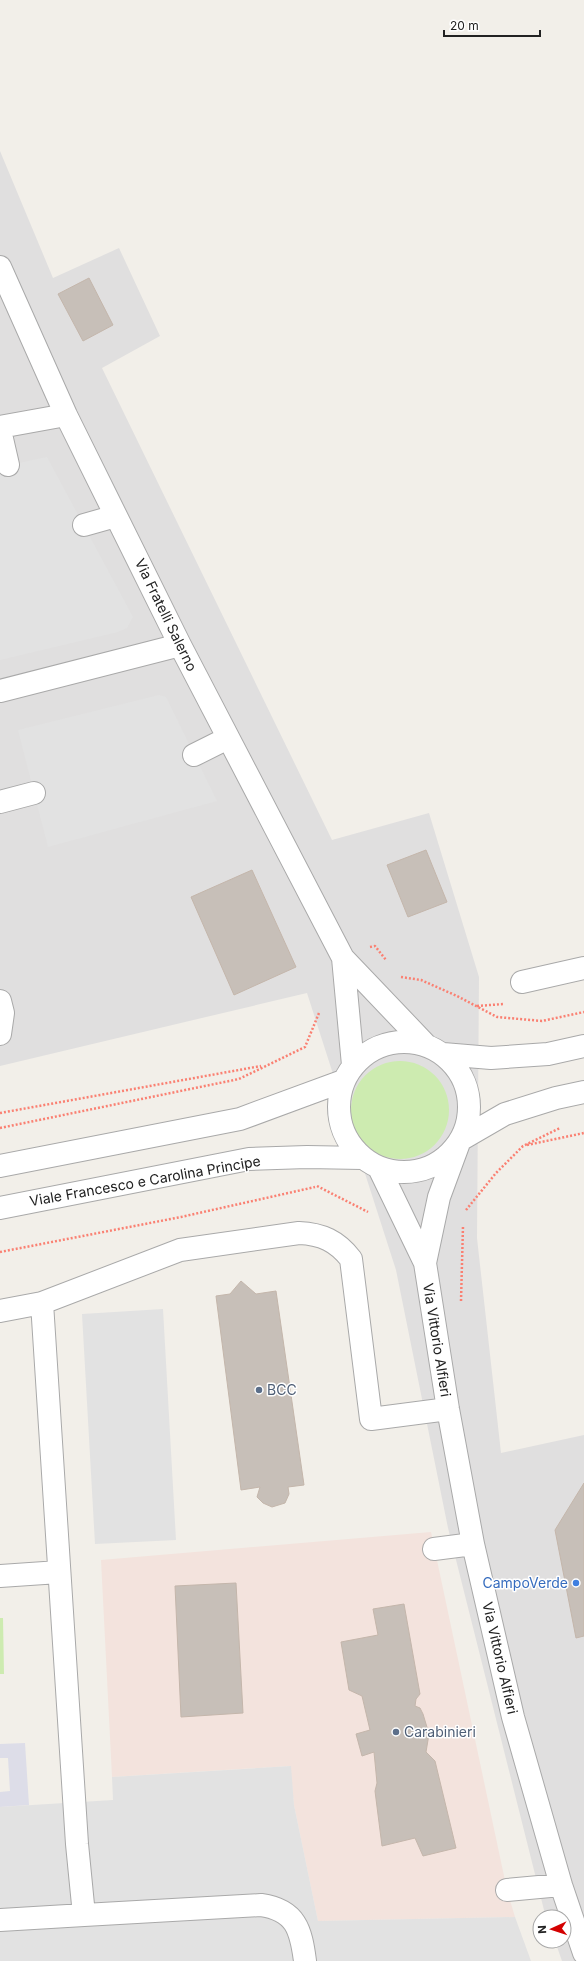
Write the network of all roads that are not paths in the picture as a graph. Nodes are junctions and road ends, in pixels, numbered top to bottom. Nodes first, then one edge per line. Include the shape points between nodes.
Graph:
1 (0, 267) edge
2 (66, 415) junction
3 (0, 427) edge
4 (0, 430) edge
5 (8, 465) dead end
6 (116, 516) junction
7 (84, 525) dead end
8 (180, 645) junction
9 (0, 691) edge
10 (228, 738) junction
11 (194, 755) dead end
12 (34, 793) dead end
13 (0, 802) edge
14 (343, 958) junction
15 (584, 968) edge
16 (522, 982) dead end
17 (0, 1001) edge
18 (0, 1034) edge
19 (584, 1046) edge
20 (434, 1049) junction
21 (348, 1073) junction
22 (584, 1092) edge
23 (460, 1140) junction
24 (371, 1163) junction
25 (0, 1166) edge
26 (0, 1208) edge
27 (425, 1263) junction
28 (42, 1302) junction
29 (0, 1311) edge
30 (448, 1409) junction
31 (473, 1544) junction
32 (434, 1549) dead end
33 (59, 1572) junction
34 (0, 1576) edge
35 (561, 1886) junction
36 (507, 1890) dead end
37 (84, 1915) junction
38 (0, 1920) edge
39 (584, 1953) edge
40 (305, 1961) edge

1 - 2 street, Via Fratelli Salerno
2 - 3 street
2 - 6 street, Via Fratelli Salerno
4 - 5 street
6 - 7 street
6 - 8 street, Via Fratelli Salerno
8 - 9 street
8 - 10 street, Via Fratelli Salerno
10 - 11 street
10 - 14 street, Via Fratelli Salerno
12 - 13 street
14 - 20 street, Via Fratelli Salerno
14 - 21 street, Via Fratelli Salerno
15 - 16 street
17 - 18 street via 3,1013
19 - 20 street via 548,1054 491,1058
20 - 21 street via 404,1041 384,1044 367,1052
20 - 23 street, Viale Francesco e Carolina Principe via 458,1069 466,1085 468,1123
21 - 24 street via 338,1099 340,1121 348,1141
21 - 25 street via 240,1119
22 - 23 street, Viale Francesco e Carolina Principe via 505,1114
23 - 24 street, Viale Francesco e Carolina Principe via 450,1154 435,1165 418,1171 398,1172
23 - 27 street, Via Vittorio Alfieri via 439,1197
24 - 26 street, Viale Francesco e Carolina Principe via 307,1157 249,1159
24 - 27 street, Via Vittorio Alfieri
27 - 30 street, Via Vittorio Alfieri
28 - 29 street
28 - 30 street via 180,1250 299,1233 313,1234 336,1243 351,1259 371,1419
28 - 33 street
30 - 31 street, Via Vittorio Alfieri
31 - 32 street
31 - 35 street, Via Vittorio Alfieri via 513,1717
33 - 34 street
33 - 37 street
35 - 36 street
35 - 39 street, Via Vittorio Alfieri
37 - 38 street
37 - 40 street via 261,1904 274,1906 287,1914 297,1925

